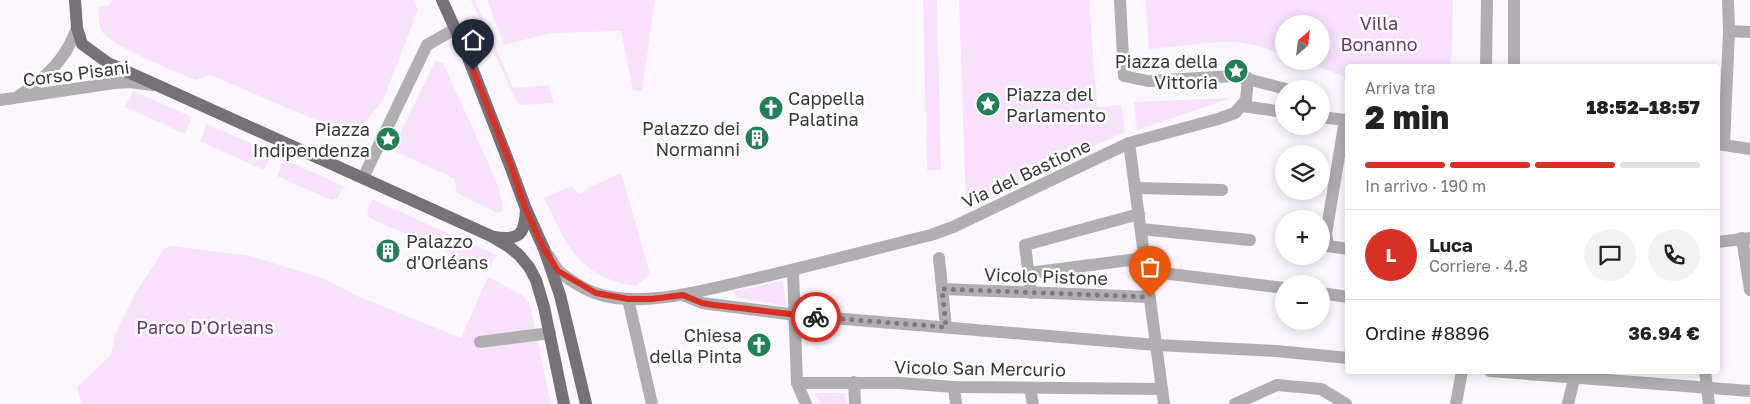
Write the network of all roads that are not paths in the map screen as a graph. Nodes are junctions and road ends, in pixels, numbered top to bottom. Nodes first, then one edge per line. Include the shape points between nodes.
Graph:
1 (442, 0) edge
2 (1120, 0) edge
3 (1487, 0) edge
4 (1514, 0) edge
5 (1728, 0) edge
6 (76, 1) edge
7 (77, 28) junction
8 (455, 29) junction
9 (1729, 31) junction
10 (1750, 32) edge
11 (1486, 64) edge
12 (1514, 64) edge
13 (1248, 78) junction
14 (156, 85) junction
15 (1275, 86) edge
16 (16, 98) junction
17 (0, 100) edge
18 (1242, 106) junction
19 (1275, 111) edge
20 (1330, 114) edge
21 (1330, 118) edge
22 (1345, 120) edge
23 (1345, 120) edge
24 (1345, 126) edge
25 (1130, 143) junction
26 (1720, 144) edge
27 (1750, 149) edge
28 (362, 178) junction
29 (1136, 188) junction
30 (1222, 190) dead end
31 (526, 210) junction
32 (1139, 214) junction
33 (1141, 229) junction
34 (491, 236) junction
35 (1746, 238) edge
36 (1250, 240) dead end
37 (1720, 242) edge
38 (935, 247) junction
39 (544, 249) junction
40 (1345, 249) edge
41 (1146, 265) junction
42 (793, 270) junction
43 (1029, 273) junction
44 (1275, 286) edge
45 (942, 289) junction
46 (1750, 290) edge
47 (1031, 293) junction
48 (1330, 294) edge
49 (683, 295) junction
50 (1150, 297) junction
51 (1345, 297) edge
52 (628, 299) junction
53 (796, 315) junction
54 (946, 327) junction
55 (550, 333) junction
56 (480, 342) dead end
57 (1156, 345) junction
58 (1345, 358) edge
59 (1461, 374) edge
60 (1554, 374) edge
61 (1705, 374) edge
62 (1575, 375) edge
63 (854, 382) junction
64 (803, 383) junction
65 (954, 387) junction
66 (1707, 387) junction
67 (1030, 388) junction
68 (1162, 389) junction
69 (1750, 391) edge
70 (564, 404) edge
71 (586, 404) edge
72 (652, 404) edge
73 (806, 404) edge
74 (855, 404) edge
75 (956, 404) edge
76 (1033, 404) edge
77 (1164, 404) edge
78 (1236, 404) edge
79 (1346, 404) edge
80 (1456, 404) edge
81 (1568, 404) edge
82 (1709, 404) edge

1 - 8 main road
2 - 13 street via 1124,76 1148,81
3 - 11 street
4 - 12 street
5 - 9 street
6 - 7 main road
7 - 14 main road via 82,44 108,63
7 - 16 street via 58,64 40,82
8 - 28 street via 427,45
8 - 31 main road
9 - 10 street
9 - 26 street
13 - 15 street
13 - 18 street via 1246,100
14 - 16 street, Corso Pisani via 114,83
14 - 28 main road
16 - 17 street, Corso Pisani
18 - 19 street
18 - 25 street, Via del Bastione via 1235,113 1218,120
20 - 22 street
21 - 23 street
24 - 40 street via 1326,234 1328,246
25 - 29 street
25 - 38 street, Via del Bastione via 953,227
26 - 27 street
28 - 34 main road
29 - 30 street
29 - 32 street
31 - 34 main road via 521,233 507,239
31 - 39 main road
32 - 33 street
32 - 43 street via 1025,245
33 - 36 street
33 - 41 street
34 - 55 main road via 508,246 529,268 536,280
35 - 37 street
35 - 46 street
38 - 42 street, Via del Bastione
38 - 45 street
39 - 52 street, Via del Bastione via 558,271 574,282 596,293
39 - 71 main road via 560,295
41 - 43 street
41 - 44 street
41 - 50 street
42 - 49 street, Via del Bastione
42 - 53 street
43 - 47 street
45 - 47 street, Vicolo Pistone
45 - 54 street
47 - 50 street, Vicolo Pistone
48 - 51 street
49 - 52 street, Via del Bastione
49 - 53 street via 702,303
50 - 57 street
52 - 72 street
53 - 54 street
53 - 64 street
54 - 57 street
55 - 56 street
55 - 70 main road
57 - 58 street
57 - 68 street
59 - 80 street
60 - 62 street
61 - 66 street
62 - 66 street
62 - 81 street
63 - 64 street, Vicolo San Mercurio
63 - 65 street, Vicolo San Mercurio
63 - 74 street
64 - 73 street
65 - 67 street, Vicolo San Mercurio
65 - 75 street
66 - 69 street
66 - 82 street
67 - 68 street, Vicolo San Mercurio
67 - 76 street
68 - 77 street
78 - 79 street via 1277,386 1321,389

